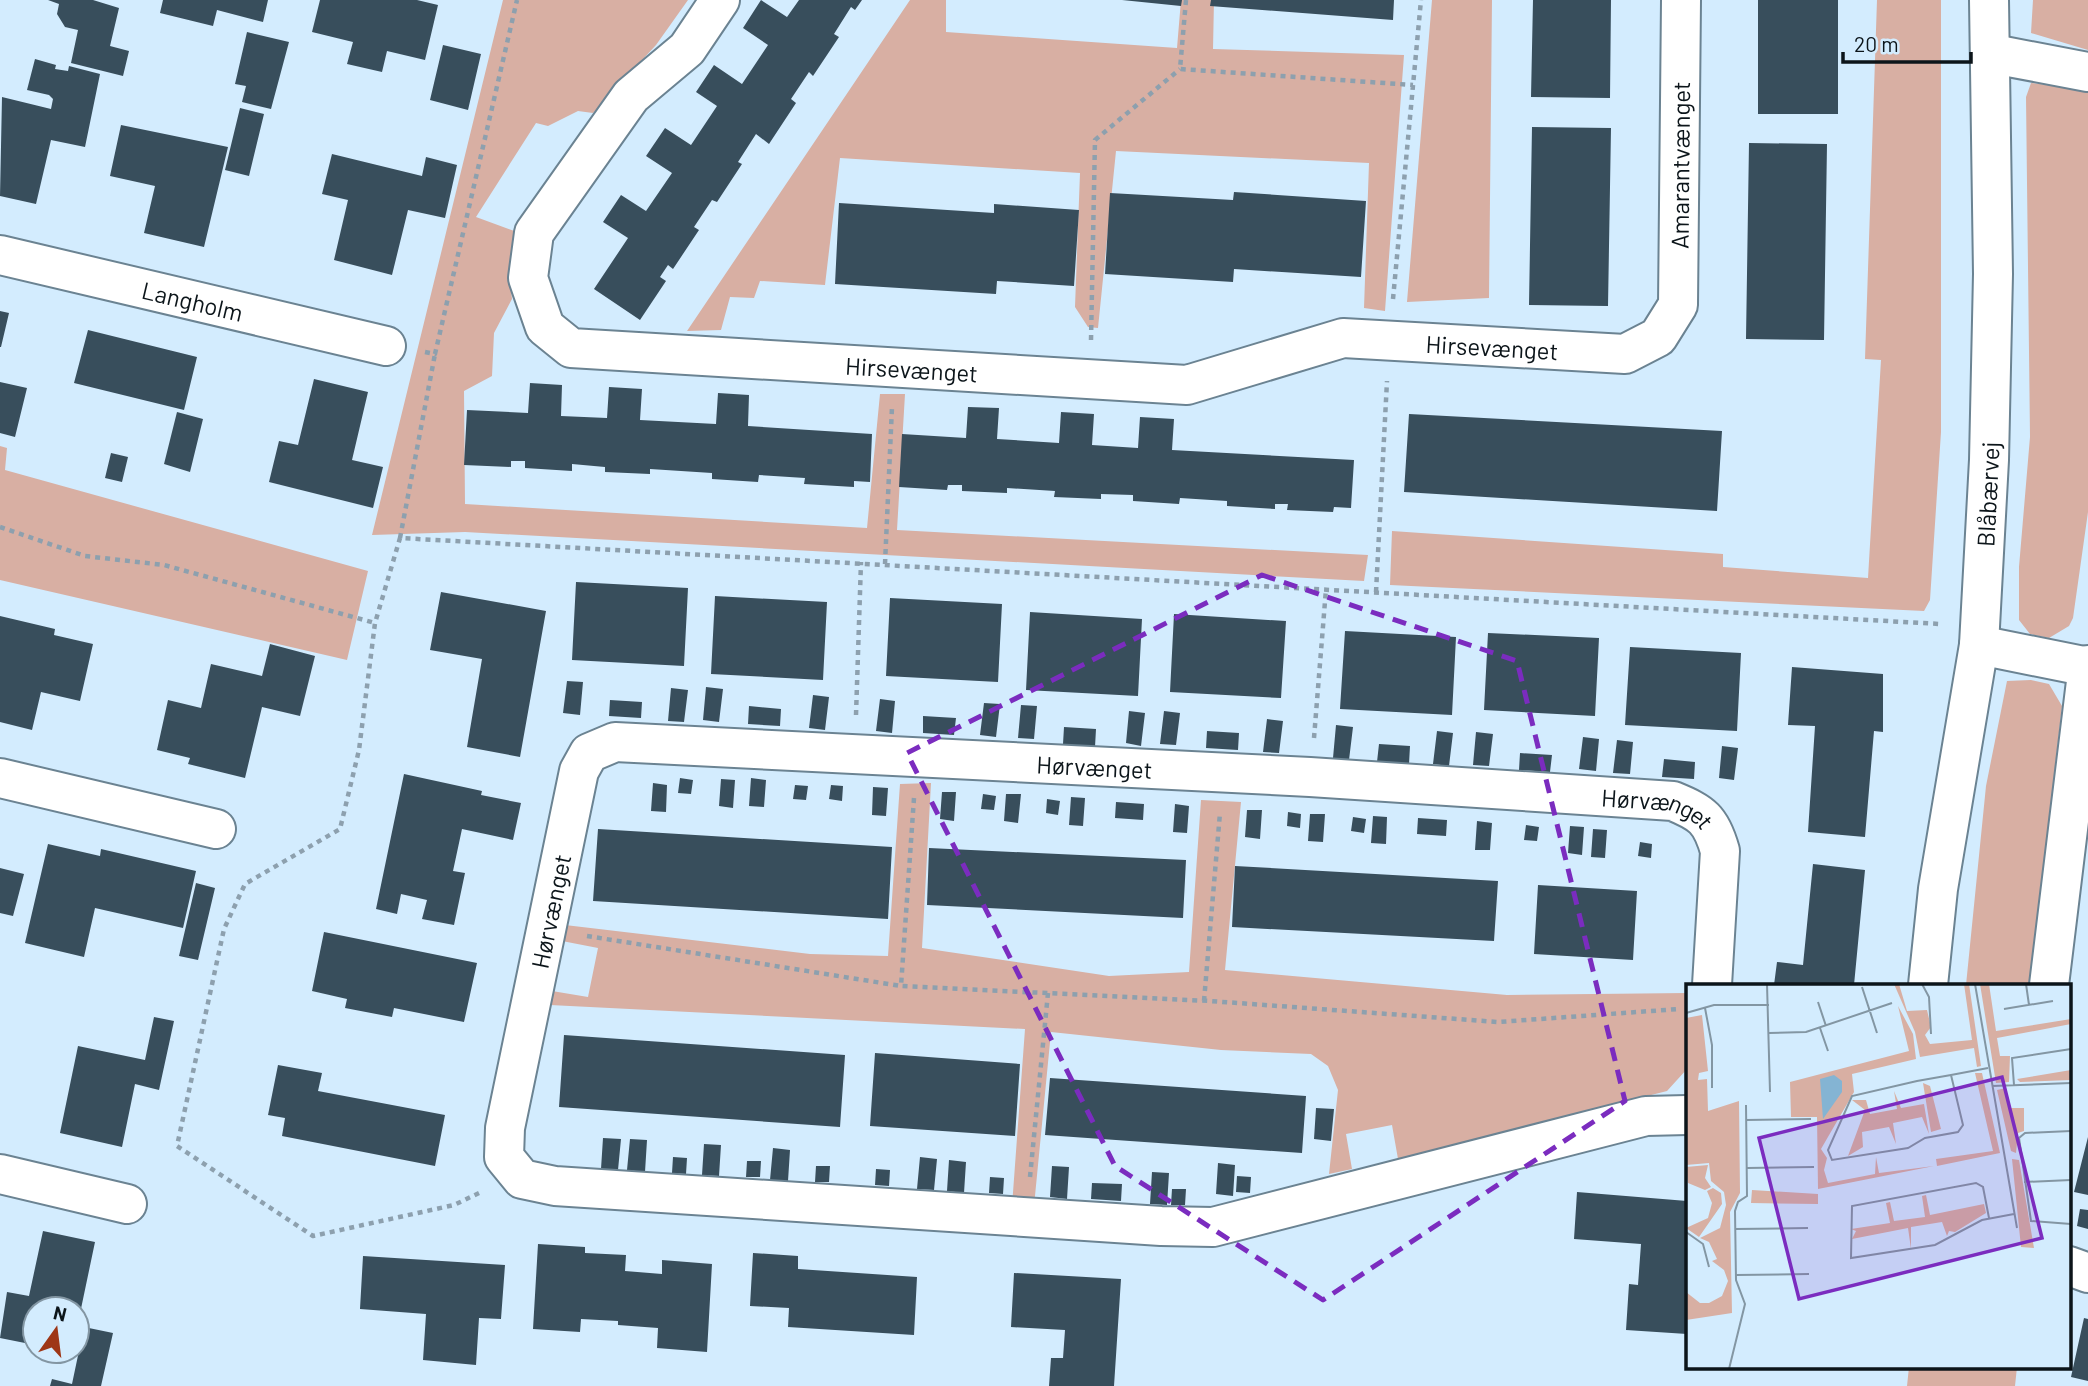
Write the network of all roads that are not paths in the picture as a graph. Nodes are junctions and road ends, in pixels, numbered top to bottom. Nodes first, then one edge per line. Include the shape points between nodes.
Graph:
1 (720, 0) edge
2 (1681, 0) edge
3 (1989, 0) edge
4 (1993, 54) junction
5 (2088, 72) edge
6 (0, 255) edge
7 (1665, 325) joint
8 (386, 345) road end
9 (1979, 636) junction
10 (2088, 666) edge
11 (0, 778) edge
12 (216, 829) dead end
13 (2074, 894) edge
14 (1712, 984) edge
15 (1928, 984) edge
16 (2049, 984) edge
17 (1686, 1115) edge
18 (0, 1174) edge
19 (127, 1204) dead end
20 (2070, 1266) edge
21 (2088, 1273) edge

1 - 7 street, Hirsevænget via 687,49 631,96 534,233 528,278 545,327 571,348 1187,385 1343,338 1625,354 1658,337
2 - 7 street, Amarantvænget via 1678,305
3 - 4 street, Blåbærvej
4 - 5 street
4 - 9 street, Blåbærvej via 1989,460
6 - 8 street, Langholm
9 - 10 street
9 - 15 street, Blåbærvej via 1938,889
10 - 13 street
11 - 12 street
13 - 16 street
14 - 17 street, Hørvænget via 1720,851 1715,832 1700,812 1672,801 1310,777 615,742 589,752 579,771 505,1128 504,1157 522,1179 555,1186 1213,1227 1646,1116
18 - 19 street
20 - 21 street

